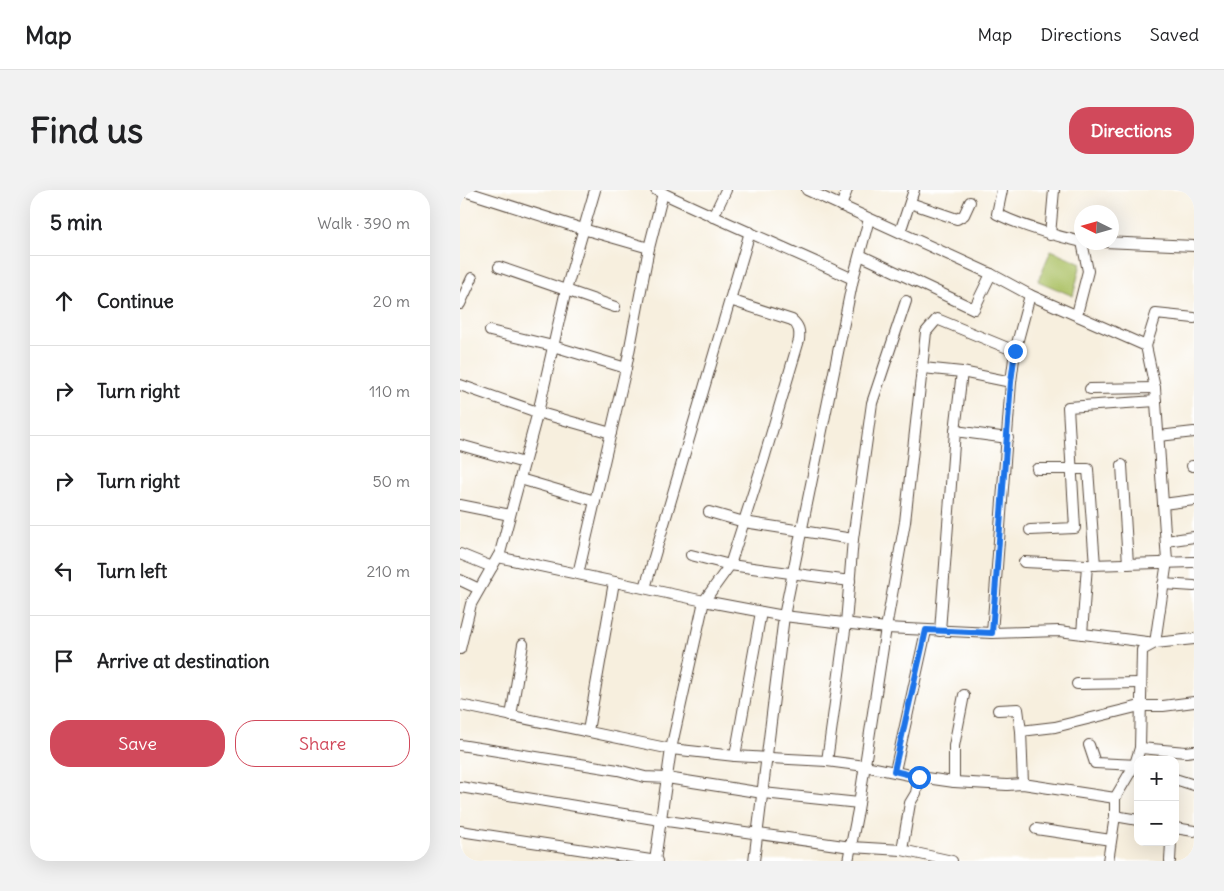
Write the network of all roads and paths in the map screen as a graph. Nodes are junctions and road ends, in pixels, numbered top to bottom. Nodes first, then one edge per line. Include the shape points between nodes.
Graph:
1 (595, 190) edge
2 (726, 190) edge
3 (807, 190) edge
4 (847, 190) edge
5 (914, 190) edge
6 (1002, 190) edge
7 (1054, 190) edge
8 (660, 192) edge
9 (463, 194) edge
10 (970, 202) dead end
11 (910, 204) junction
12 (841, 206) junction
13 (713, 217) junction
14 (869, 219) junction
15 (583, 229) junction
16 (750, 232) junction
17 (900, 232) junction
18 (1050, 235) junction
19 (1074, 240) edge
20 (1119, 242) edge
21 (1194, 243) edge
22 (649, 248) junction
23 (1083, 250) edge
24 (860, 255) junction
25 (499, 267) dead end
26 (991, 274) junction
27 (472, 278) dead end
28 (854, 280) junction
29 (566, 290) junction
30 (1030, 295) junction
31 (730, 300) junction
32 (906, 301) dead end
33 (460, 304) edge
34 (616, 307) dead end
35 (1077, 314) junction
36 (1194, 318) edge
37 (490, 331) dead end
38 (553, 346) junction
39 (1146, 346) junction
40 (1015, 351) junction
41 (626, 368) junction
42 (923, 368) junction
43 (962, 372) junction
44 (1011, 382) junction
45 (460, 385) edge
46 (1090, 388) dead end
47 (1155, 388) junction
48 (1156, 401) junction
49 (537, 412) junction
50 (954, 431) junction
51 (1194, 432) edge
52 (611, 433) junction
53 (1158, 436) junction
54 (1008, 438) junction
55 (460, 445) edge
56 (524, 463) junction
57 (1122, 465) dead end
58 (1038, 469) dead end
59 (1072, 469) junction
60 (520, 479) junction
61 (1194, 500) edge
62 (595, 501) junction
63 (1163, 504) junction
64 (460, 505) edge
65 (709, 512) dead end
66 (510, 515) junction
67 (744, 522) junction
68 (1030, 530) dead end
69 (801, 531) junction
70 (1194, 537) edge
71 (853, 539) junction
72 (1166, 541) junction
73 (460, 554) edge
74 (691, 554) dead end
75 (498, 557) junction
76 (1024, 562) dead end
77 (1194, 562) edge
78 (1167, 563) junction
79 (730, 564) junction
80 (1128, 564) junction
81 (1091, 565) junction
82 (492, 567) junction
83 (578, 574) junction
84 (792, 574) junction
85 (460, 580) edge
86 (850, 581) junction
87 (614, 582) junction
88 (1163, 584) junction
89 (1194, 586) edge
90 (645, 588) junction
91 (479, 589) junction
92 (704, 601) junction
93 (465, 608) edge
94 (761, 612) junction
95 (784, 616) junction
96 (846, 624) junction
97 (886, 628) junction
98 (926, 630) junction
99 (940, 631) junction
100 (992, 633) junction
101 (1082, 634) junction
102 (1194, 639) edge
103 (1155, 643) junction
104 (523, 644) dead end
105 (460, 649) edge
106 (1140, 683) junction
107 (1077, 684) dead end
108 (964, 695) dead end
109 (1194, 702) edge
110 (460, 705) edge
111 (1140, 706) junction
112 (998, 710) dead end
113 (511, 716) junction
114 (588, 731) junction
115 (1021, 731) junction
116 (460, 744) edge
117 (1089, 745) dead end
118 (1140, 748) junction
119 (670, 749) junction
120 (1194, 751) edge
121 (735, 756) junction
122 (1139, 756) edge
123 (767, 758) junction
124 (827, 761) junction
125 (1134, 765) edge
126 (865, 766) junction
127 (1134, 770) edge
128 (894, 771) junction
129 (919, 777) junction
130 (666, 778) junction
131 (1179, 780) edge
132 (954, 782) junction
133 (1023, 784) junction
134 (1194, 785) edge
135 (460, 788) edge
136 (763, 794) junction
137 (1115, 798) junction
138 (859, 803) junction
139 (1115, 816) junction
140 (1134, 819) edge
141 (660, 820) junction
142 (1036, 829) dead end
143 (1179, 829) edge
144 (460, 831) edge
145 (1194, 831) edge
146 (758, 834) junction
147 (1111, 840) junction
148 (1171, 846) edge
149 (851, 847) junction
150 (902, 850) junction
151 (656, 861) edge
152 (754, 861) edge
153 (848, 861) edge
154 (953, 861) edge
155 (1108, 861) edge
156 (1170, 861) edge

1 - 15 street
2 - 13 street
3 - 12 street
4 - 12 street
5 - 11 street
6 - 18 street via 997,214
7 - 18 street
8 - 13 street
8 - 22 street
9 - 15 street
10 - 11 street via 964,215 956,219
11 - 17 street
12 - 14 street
13 - 16 street
14 - 17 street
14 - 24 street
15 - 22 street
15 - 29 street
16 - 28 street
16 - 31 street
17 - 26 street
18 - 19 street
20 - 21 street
22 - 41 street
23 - 35 street via 1088,271
24 - 26 street via 974,309
24 - 28 street
25 - 29 street
26 - 30 street
27 - 33 street
28 - 69 street
29 - 34 street
29 - 38 street
30 - 35 street
30 - 40 street
31 - 67 street via 792,320 800,331
31 - 90 street
32 - 71 street via 872,403
35 - 39 street
36 - 39 street via 1156,314
37 - 38 street
38 - 41 street
38 - 49 street
39 - 47 street
40 - 42 street via 937,319 926,332
40 - 44 street
41 - 52 street
42 - 43 street
42 - 97 street via 905,522
43 - 44 street
43 - 50 street
44 - 54 street
45 - 49 street
46 - 47 street
47 - 48 street
48 - 53 street
48 - 59 street via 1068,407
49 - 52 street
49 - 56 street
50 - 54 street
50 - 99 street
51 - 53 street
52 - 62 street
53 - 63 street
54 - 100 street
55 - 56 street
56 - 60 street
57 - 80 street
58 - 59 street
59 - 68 street via 1074,528
59 - 81 street via 1088,469
60 - 62 street
60 - 66 street
61 - 63 street
62 - 83 street
63 - 72 street
64 - 66 street
65 - 67 street
66 - 75 street
67 - 69 street
67 - 79 street
69 - 71 street
69 - 84 street
70 - 72 street
71 - 86 street
72 - 78 street
73 - 82 street
74 - 79 street
75 - 82 street
75 - 83 street
76 - 81 street
77 - 78 street
78 - 80 street
78 - 88 street
79 - 84 street
79 - 92 street
80 - 81 street
81 - 101 street
82 - 91 street
83 - 87 street
84 - 86 street
84 - 95 street
85 - 91 street
86 - 96 street
87 - 90 street
87 - 114 street
88 - 89 street
88 - 103 street
90 - 92 street
91 - 93 street
92 - 94 street
92 - 119 street
93 - 105 street
94 - 95 street
94 - 121 street
95 - 96 street
95 - 123 street
96 - 97 street
96 - 124 street
97 - 98 street
97 - 126 street
98 - 99 street
98 - 128 street
99 - 100 street
100 - 101 street via 1059,631
101 - 103 street
102 - 103 street
103 - 106 street via 1142,650
104 - 113 street
106 - 107 street
106 - 111 street
108 - 132 street via 954,746
109 - 111 street
110 - 113 street
111 - 115 street via 1055,727
111 - 118 street
112 - 115 street via 1018,709
113 - 114 street
114 - 119 street
115 - 133 street
116 - 130 street
117 - 125 street via 1095,763
118 - 120 street
118 - 122 street
119 - 121 street
119 - 130 street
121 - 123 street
123 - 124 street
123 - 136 street
124 - 126 street
126 - 128 street
126 - 138 street
127 - 137 street
128 - 129 street
129 - 132 street
129 - 150 street via 910,803
130 - 136 street
130 - 141 street
131 - 134 street
132 - 133 street
133 - 137 street
135 - 141 street
136 - 138 street
136 - 146 street
137 - 139 street
138 - 149 street
139 - 140 street
139 - 147 street
141 - 146 street
141 - 151 street
142 - 147 street
143 - 145 street
144 - 151 street
146 - 149 street
146 - 152 street
147 - 155 street
148 - 156 street
149 - 150 street
149 - 153 street
150 - 154 street

